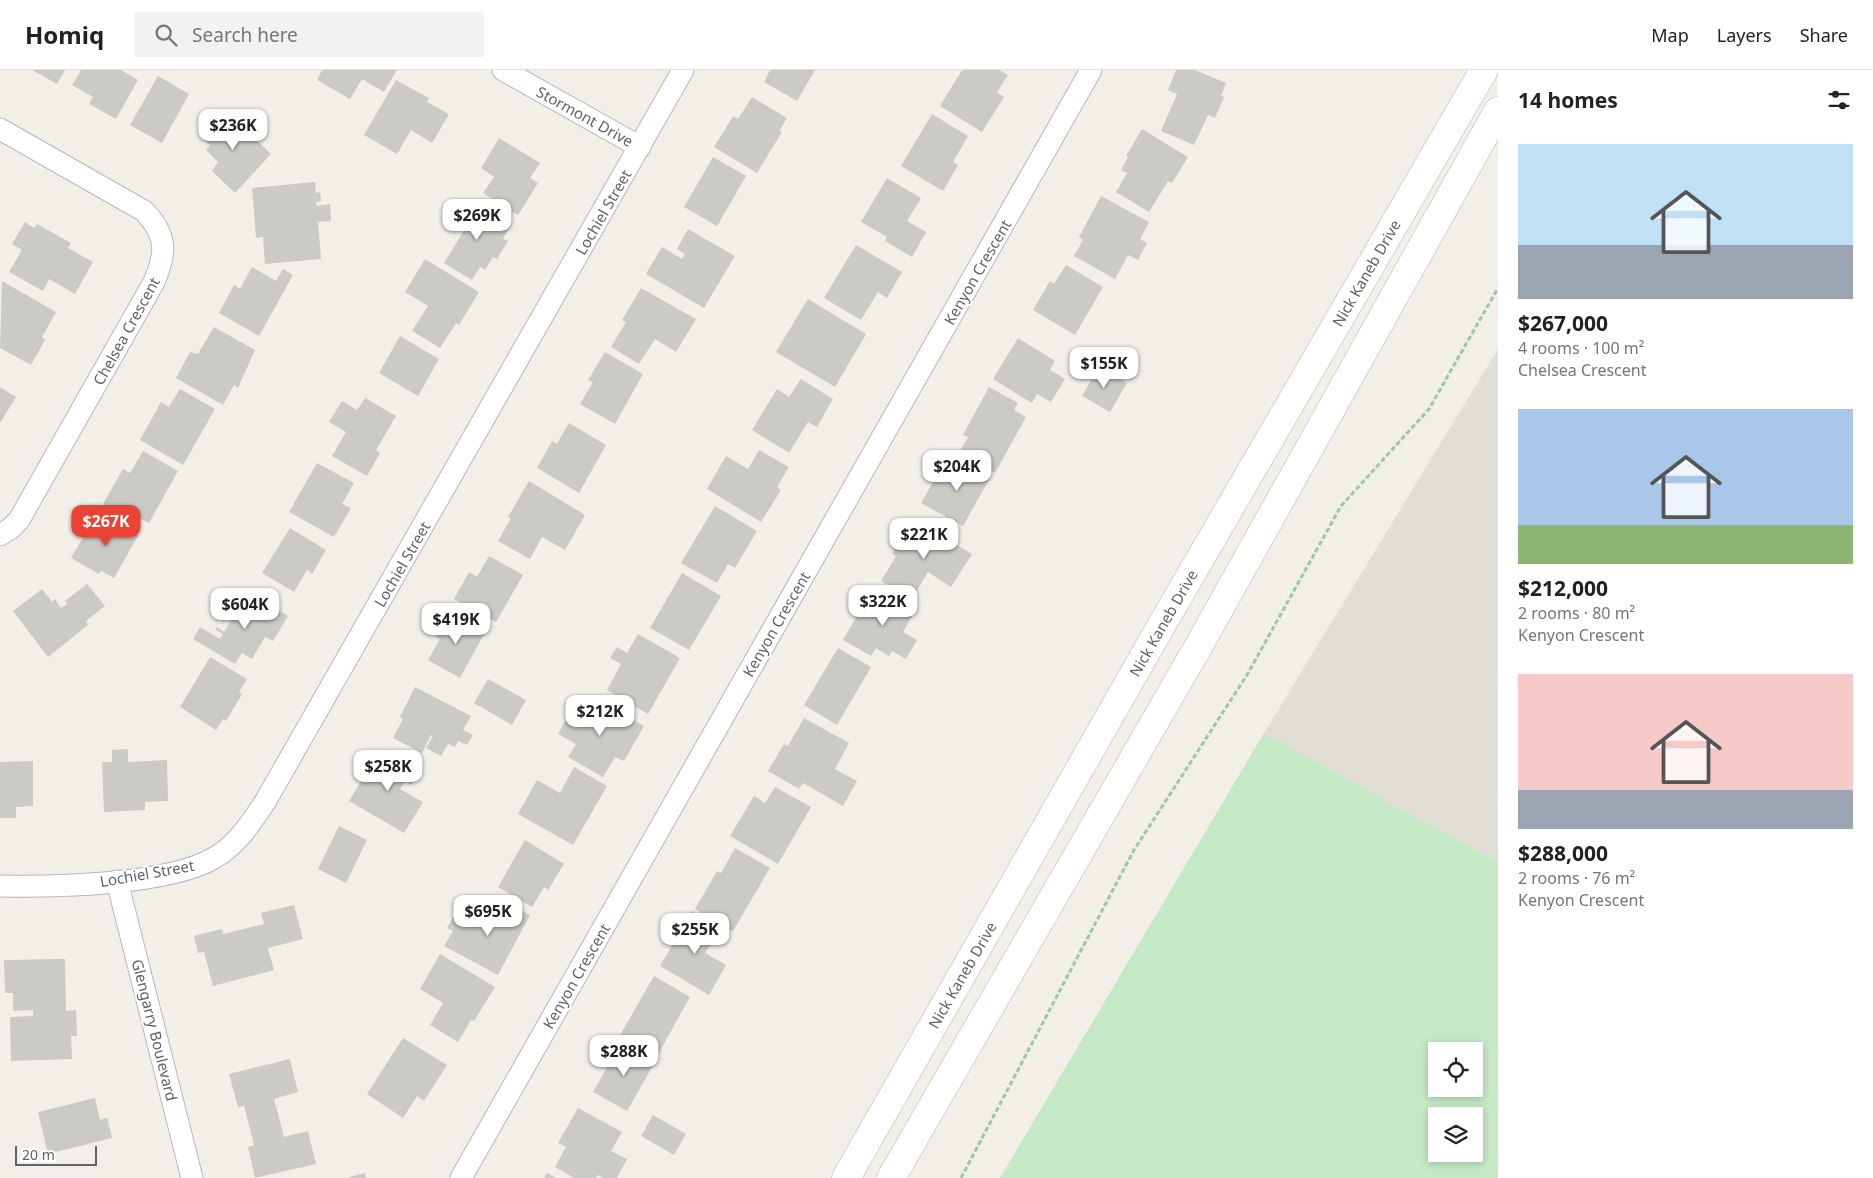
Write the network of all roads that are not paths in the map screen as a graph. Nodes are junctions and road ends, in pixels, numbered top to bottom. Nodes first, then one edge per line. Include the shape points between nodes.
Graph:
1 (503, 70) edge
2 (683, 70) edge
3 (1092, 70) edge
4 (1484, 70) edge
5 (1498, 111) edge
6 (0, 129) edge
7 (640, 147) junction
8 (0, 535) edge
9 (117, 882) junction
10 (0, 886) edge
11 (192, 1178) edge
12 (461, 1178) edge
13 (846, 1178) edge
14 (891, 1178) edge

1 - 7 street, Stormont Drive
2 - 7 street, Lochiel Street
3 - 12 street, Kenyon Crescent
4 - 13 street, Nick Kaneb Drive
5 - 14 street via 1198,647
6 - 8 street, Chelsea Crescent via 144,211 154,222 164,253 154,282 19,520
7 - 9 street, Lochiel Street via 266,802 244,832 222,852 200,864
9 - 10 street, Lochiel Street
9 - 11 street, Glengarry Boulevard

